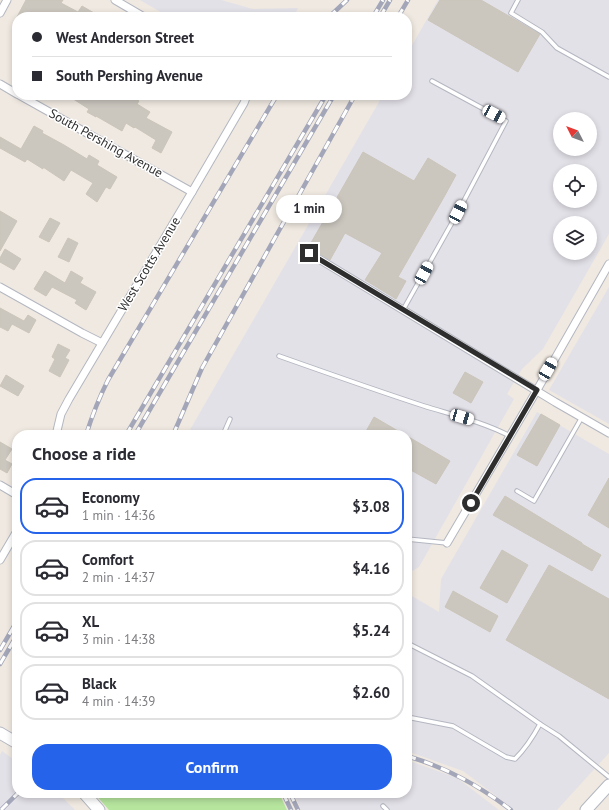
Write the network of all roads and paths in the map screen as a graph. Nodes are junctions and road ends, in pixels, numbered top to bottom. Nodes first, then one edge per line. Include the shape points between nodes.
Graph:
1 (7, 0) edge
2 (114, 0) edge
3 (518, 0) edge
4 (135, 12) edge
5 (0, 13) edge
6 (609, 77) edge
7 (432, 81) dead end
8 (0, 84) edge
9 (12, 91) edge
10 (29, 100) edge
11 (245, 100) edge
12 (192, 192) junction
13 (309, 253) dead end
14 (609, 264) edge
15 (0, 287) edge
16 (403, 310) junction
17 (102, 343) junction
18 (279, 356) dead end
19 (537, 390) junction
20 (582, 417) junction
21 (230, 419) dead end
22 (57, 430) edge
23 (225, 430) edge
24 (609, 433) edge
25 (510, 436) junction
26 (0, 486) edge
27 (517, 491) dead end
28 (12, 492) edge
29 (12, 540) edge
30 (412, 540) edge
31 (447, 543) joint
32 (0, 560) edge
33 (412, 646) edge
34 (412, 718) edge
35 (540, 724) junction
36 (0, 733) edge
37 (12, 740) edge
38 (609, 777) edge
39 (609, 785) edge
40 (88, 798) edge
41 (383, 806) dead end
42 (99, 810) edge
43 (387, 810) edge
44 (586, 810) edge

1 - 5 street
2 - 4 street
3 - 6 lane via 511,13 542,32 556,48
7 - 16 lane via 506,121
8 - 9 street, South Pershing Avenue
10 - 12 street, South Pershing Avenue
11 - 12 street, West Scotts Avenue
12 - 17 street, West Scotts Avenue
13 - 16 street
14 - 19 street
15 - 17 street
16 - 19 street
17 - 22 street, West Scotts Avenue via 69,398
18 - 25 lane via 474,421
19 - 20 street
19 - 25 street
20 - 24 street
20 - 27 lane via 534,501
21 - 23 lane
25 - 31 street
26 - 28 street
29 - 32 street
30 - 31 lane
33 - 35 lane via 472,676
34 - 35 lane via 453,726 506,757 515,759 525,749
35 - 38 lane via 559,736
36 - 37 street
39 - 44 street
40 - 42 street
41 - 43 lane

